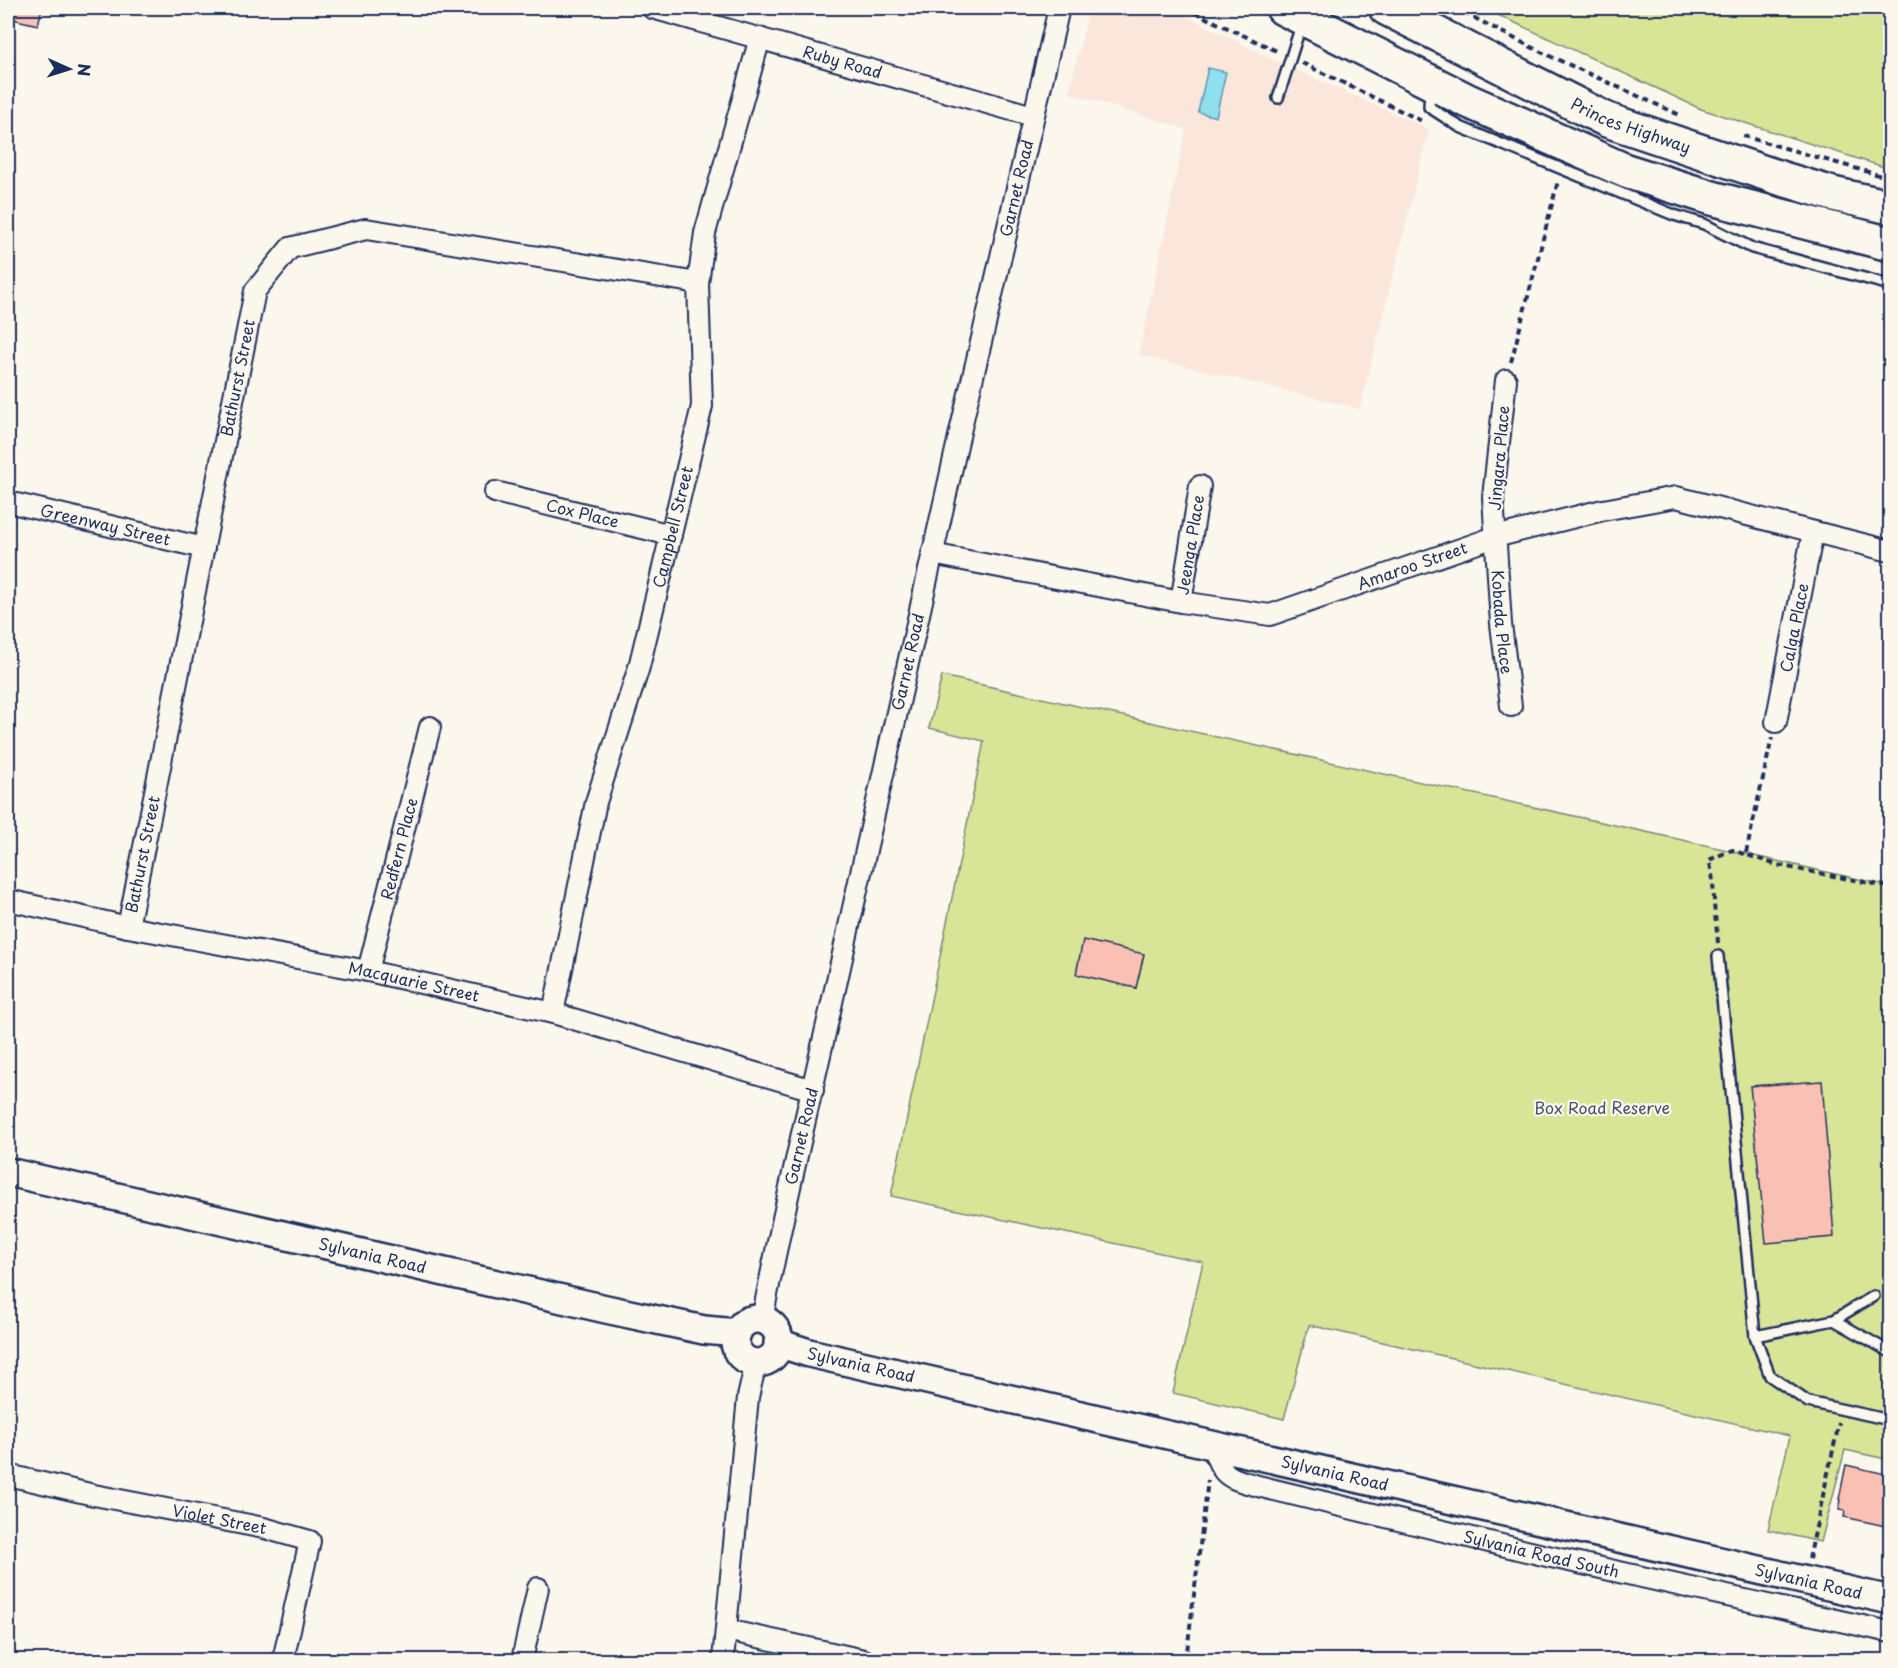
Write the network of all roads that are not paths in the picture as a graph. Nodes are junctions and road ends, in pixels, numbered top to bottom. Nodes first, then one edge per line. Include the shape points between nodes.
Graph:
1 (651, 8) edge
2 (1059, 8) edge
3 (1386, 8) edge
4 (1293, 12) edge
5 (760, 38) junction
6 (1431, 83) junction
7 (1278, 98) dead end
8 (1033, 116) junction
9 (1890, 207) edge
10 (1708, 211) junction
11 (1890, 244) edge
12 (698, 283) junction
13 (1890, 285) edge
14 (1506, 380) road end
15 (1200, 486) dead end
16 (495, 492) dead end
17 (8, 502) edge
18 (1813, 532) junction
19 (671, 535) junction
20 (1495, 537) junction
21 (204, 548) junction
22 (1890, 551) edge
23 (932, 554) junction
24 (1181, 602) junction
25 (1511, 706) dead end
26 (1776, 722) road end
27 (430, 727) dead end
28 (8, 900) edge
29 (128, 927) junction
30 (1718, 956) road end
31 (368, 971) junction
32 (553, 1013) junction
33 (813, 1090) junction
34 (8, 1172) edge
35 (1874, 1296) dead end
36 (762, 1320) junction
37 (1834, 1320) junction
38 (737, 1333) junction
39 (1755, 1336) junction
40 (778, 1343) junction
41 (1890, 1352) edge
42 (756, 1363) junction
43 (1890, 1420) edge
44 (1212, 1446) junction
45 (8, 1475) edge
46 (538, 1588) dead end
47 (1890, 1600) edge
48 (726, 1629) junction
49 (1890, 1632) edge
50 (282, 1660) edge
51 (522, 1660) edge
52 (723, 1660) edge
53 (864, 1660) edge

1 - 5 street, Ruby Road
2 - 8 street, Garnet Road
3 - 9 highway, Princes Highway via 1607,120 1783,179
4 - 6 highway
4 - 7 lane
5 - 8 street, Ruby Road
5 - 12 street, Campbell Street via 705,233
6 - 10 highway
6 - 10 lane via 1429,108 1460,127 1674,215
8 - 23 street, Garnet Road
10 - 11 highway
10 - 13 lane via 1752,248
12 - 19 street, Campbell Street via 702,406
12 - 21 street, Bathurst Street via 366,229 290,249 255,291
14 - 20 street, Jingara Place via 1493,496
15 - 24 street, Jeenga Place
16 - 19 street, Cox Place
17 - 21 street, Greenway Street
18 - 20 street, Amaroo Street via 1676,496
18 - 22 street, Amaroo Street
18 - 26 street, Calga Place
19 - 32 street, Campbell Street via 639,667 596,802
20 - 24 street, Amaroo Street via 1270,615
20 - 25 street, Kobada Place
21 - 29 street, Bathurst Street
23 - 24 street, Amaroo Street
23 - 33 street, Garnet Road
27 - 31 street, Redfern Place
28 - 29 street, Macquarie Street
29 - 31 street, Macquarie Street
30 - 39 lane
31 - 32 street, Macquarie Street
32 - 33 street, Macquarie Street
33 - 36 street, Garnet Road
34 - 38 street, Sylvania Road via 606,1309
35 - 37 lane
36 - 38 street via 746,1323
36 - 40 street via 775,1329
37 - 39 lane
37 - 41 lane
38 - 42 street via 739,1354
39 - 43 lane via 1770,1376 1808,1402
40 - 42 street via 771,1358
40 - 44 street, Sylvania Road
42 - 48 street via 748,1397
44 - 47 street, Sylvania Road
44 - 49 street, Sylvania Road South via 1225,1475 1258,1486 1547,1556
45 - 50 street, Violet Street via 310,1541
46 - 51 street
48 - 52 street
48 - 53 street

